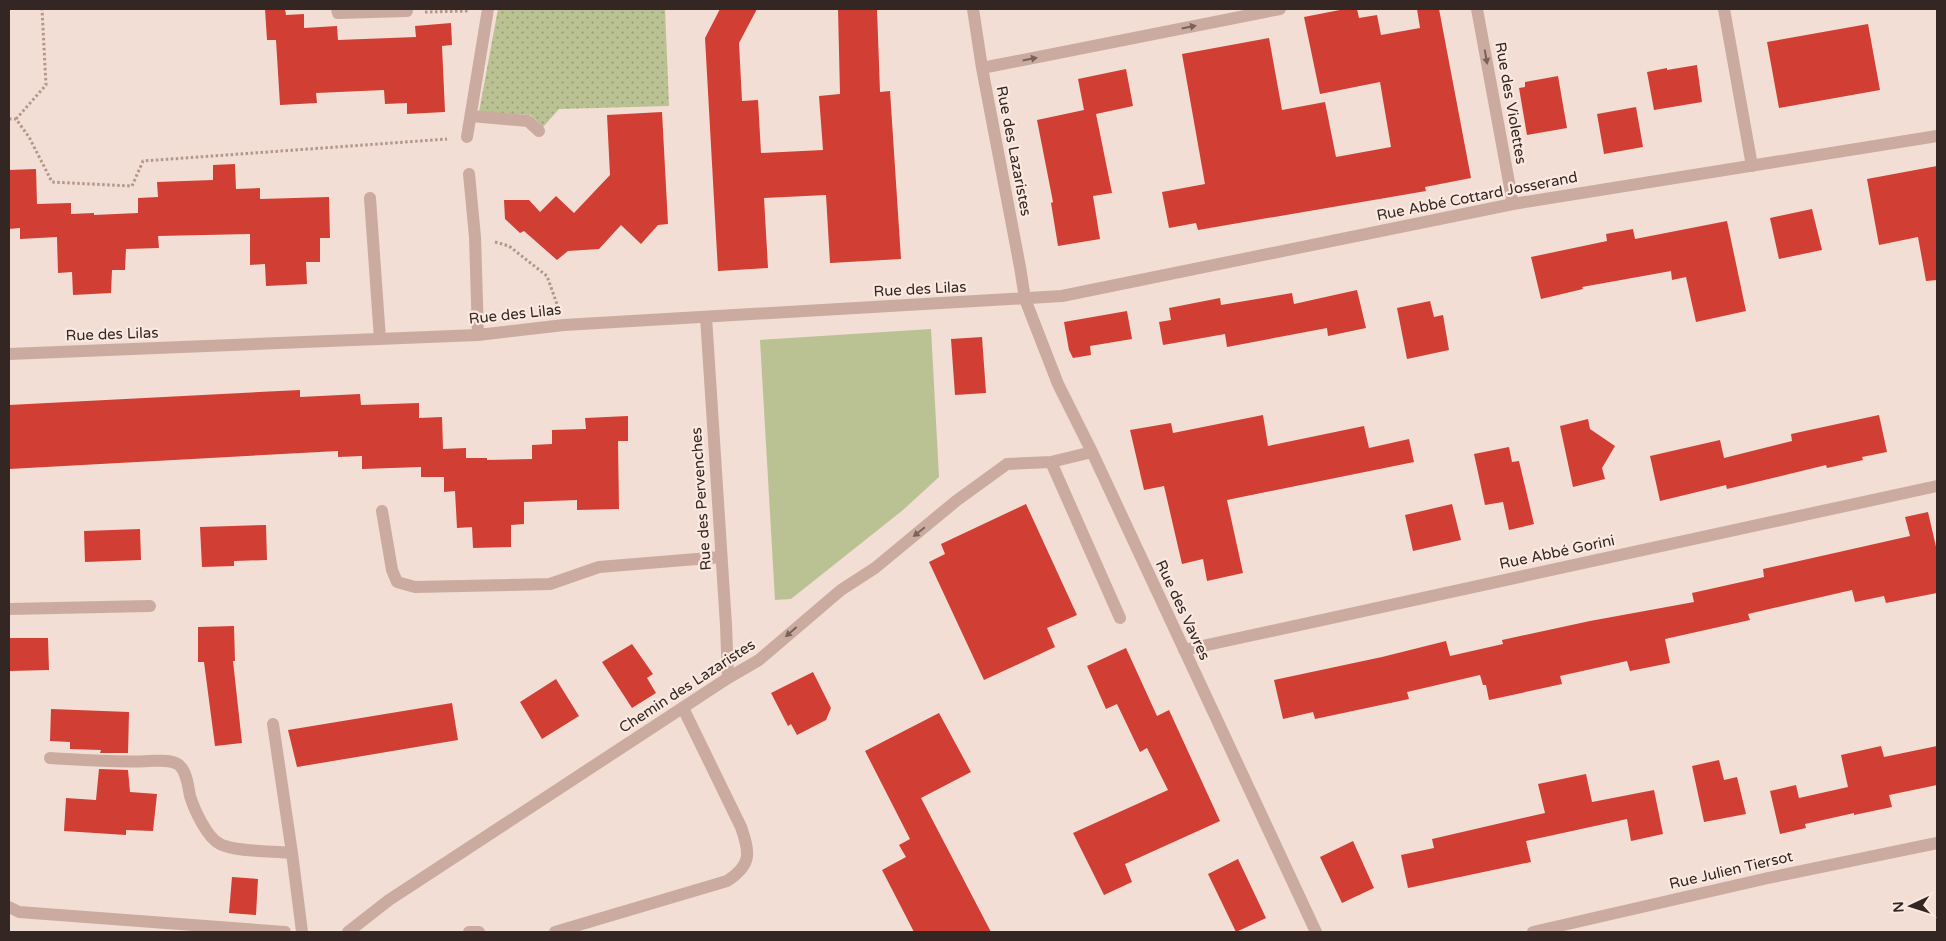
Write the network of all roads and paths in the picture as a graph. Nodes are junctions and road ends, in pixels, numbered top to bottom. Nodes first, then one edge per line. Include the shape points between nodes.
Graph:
1 (42, 9) edge
2 (337, 9) edge
3 (973, 9) edge
4 (1280, 9) edge
5 (1477, 9) edge
6 (1724, 9) edge
7 (407, 10) edge
8 (488, 10) edge
9 (982, 68) junction
10 (471, 116) junction
11 (9, 119) edge
12 (16, 119) junction
13 (539, 131) dead end
14 (1937, 136) edge
15 (467, 137) joint
16 (1752, 166) junction
17 (470, 174) dead end
18 (370, 198) dead end
19 (1513, 204) junction
20 (475, 237) junction
21 (1025, 299) junction
22 (706, 317) junction
23 (564, 325) junction
24 (478, 335) junction
25 (380, 340) junction
26 (9, 354) edge
27 (1092, 452) junction
28 (1051, 462) junction
29 (1937, 486) edge
30 (382, 511) dead end
31 (722, 557) junction
32 (150, 606) dead end
33 (9, 609) edge
34 (1120, 618) dead end
35 (1184, 650) junction
36 (728, 678) junction
37 (683, 708) junction
38 (273, 724) dead end
39 (50, 758) dead end
40 (1937, 843) edge
41 (292, 853) junction
42 (9, 907) edge
43 (285, 932) edge
44 (302, 932) edge
45 (348, 932) edge
46 (469, 932) edge
47 (479, 932) edge
48 (555, 932) edge
49 (1316, 932) edge
50 (1533, 932) edge

1 - 12 path via 46,85
2 - 7 street via 338,13
3 - 9 street, Rue des Lazaristes
9 -> 4 street
5 -> 19 street, Rue des Violettes
6 - 16 street
7 - 8 path
8 - 10 street
9 - 21 street, Rue des Lazaristes
10 - 13 street via 528,121
10 - 15 street
11 - 12 path
12 - 15 path via 52,182 132,186 143,161
14 - 16 street, Rue Abbé Cottard Josserand
16 - 19 street, Rue Abbé Cottard Josserand
17 - 20 street
18 - 25 street
19 - 21 street, Rue Abbé Cottard Josserand via 1062,296
20 - 23 path via 509,246 547,276
20 - 24 street
21 - 22 street, Rue des Lilas
21 - 27 street, Rue des Vavres via 1058,384
22 - 23 street, Rue des Lilas
22 - 31 street, Rue des Pervenches
23 - 24 street, Rue des Lilas
24 - 25 street, Rue des Lilas
25 - 26 street, Rue des Lilas
27 - 28 street, Chemin des Lazaristes
27 - 35 street, Rue des Vavres
28 - 34 street
28 -> 36 street, Chemin des Lazaristes via 1007,464 875,568 841,590 759,660
29 - 35 street, Rue Abbé Gorini
30 - 31 street via 392,570 398,582 415,587 550,584 599,567
31 - 36 street, Rue des Pervenches
32 - 33 street
35 - 49 street, Rue des Vavres
36 - 37 street, Chemin des Lazaristes
37 - 45 street, Chemin des Lazaristes via 389,900
37 - 48 street via 741,827 747,846 747,861 740,873 727,881
38 - 41 street
39 - 41 street via 117,763 167,760 184,771 192,802 211,837 219,844
40 - 50 street, Rue Julien Tiersot
41 - 44 street
42 - 43 street via 19,912
46 - 47 street

